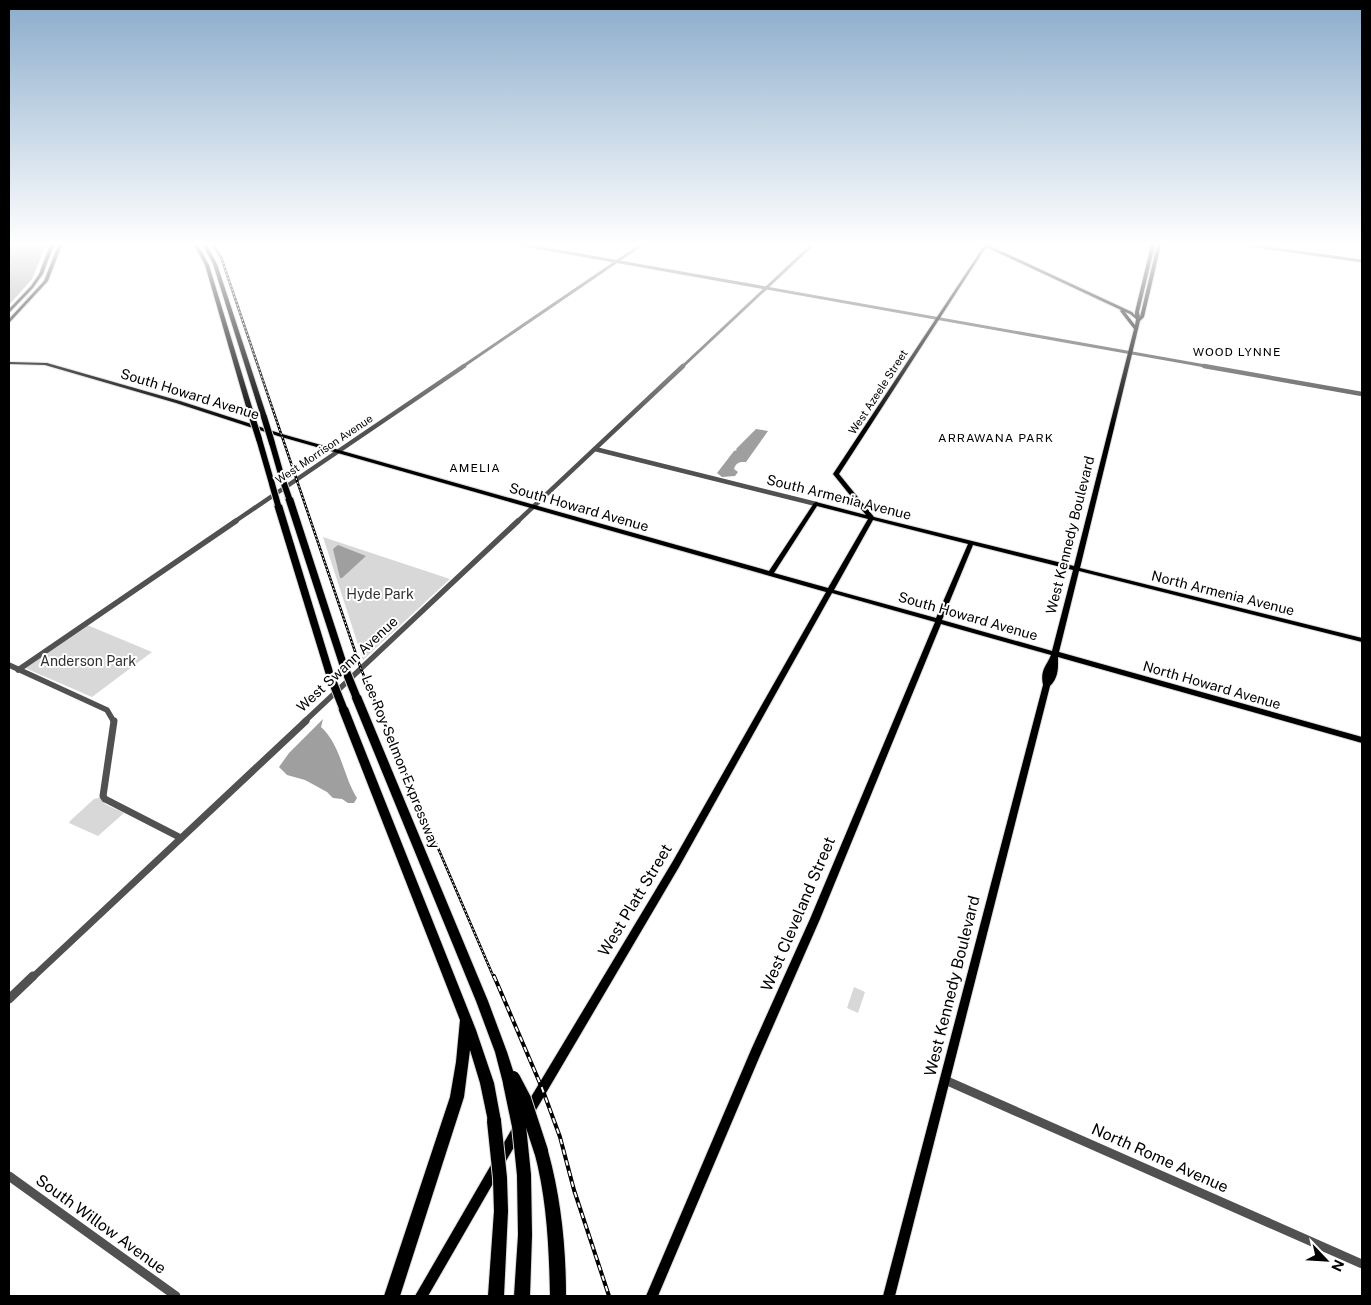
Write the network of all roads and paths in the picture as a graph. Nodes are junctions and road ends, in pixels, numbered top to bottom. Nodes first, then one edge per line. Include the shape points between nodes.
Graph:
1 (23, 306) edge
2 (219, 306) edge
3 (229, 306) edge
4 (552, 306) edge
5 (748, 306) edge
6 (866, 306) edge
7 (946, 306) edge
8 (1116, 306) joint
9 (1138, 306) edge
10 (1143, 306) edge
11 (938, 318) junction
12 (1140, 318) junction
13 (9, 321) edge
14 (1136, 329) junction
15 (229, 338) joint
16 (1130, 353) junction
17 (9, 363) edge
18 (1362, 394) edge
19 (272, 443) joint
20 (595, 449) junction
21 (339, 451) junction
22 (282, 478) joint
23 (272, 484) joint
24 (816, 504) junction
25 (534, 507) junction
26 (871, 518) junction
27 (971, 543) junction
28 (1077, 569) junction
29 (770, 574) junction
30 (831, 591) junction
31 (939, 621) junction
32 (1362, 640) edge
33 (1055, 656) junction
34 (9, 665) edge
35 (18, 670) junction
36 (1362, 740) edge
37 (181, 838) junction
38 (9, 999) edge
39 (464, 1015) junction
40 (510, 1077) junction
41 (945, 1080) junction
42 (541, 1150) joint
43 (9, 1176) edge
44 (501, 1211) joint
45 (1362, 1264) edge
46 (176, 1296) edge
47 (392, 1296) edge
48 (421, 1296) edge
49 (496, 1296) edge
50 (522, 1296) edge
51 (558, 1296) edge
52 (652, 1296) edge
53 (889, 1296) edge

1 - 13 main road
2 - 15 highway
3 - 19 highway, Lee Roy Selmon Expressway, bridge
4 - 21 street, West Morrison Avenue
5 - 20 street, West Swann Avenue
6 - 11 street
7 - 11 main road, West Azeele Street
8 - 12 main road
8 - 14 main road
9 - 12 main road
10 - 12 main road
11 - 16 street
11 - 26 main road, West Azeele Street via 836,474
12 - 14 main road
14 - 16 main road
15 - 23 highway, bridge
16 - 18 street
16 - 28 main road, West Kennedy Boulevard
17 - 21 main road, South Howard Avenue via 45,364
19 - 22 highway, Lee Roy Selmon Expressway
20 - 24 street, South Armenia Avenue
20 - 25 street, West Swann Avenue
21 - 25 main road, South Howard Avenue
21 - 35 street, West Morrison Avenue
22 - 40 highway, Lee Roy Selmon Expressway, bridge via 343,664 482,1001
23 - 39 highway, bridge via 330,675
24 - 26 main road, South Armenia Avenue
24 - 29 main road
25 - 29 main road, South Howard Avenue
25 - 37 street, West Swann Avenue
26 - 27 main road, South Armenia Avenue
26 - 30 main road, West Platt Street
27 - 28 main road, South Armenia Avenue
27 - 31 main road, West Cleveland Street
28 - 32 main road, North Armenia Avenue
28 - 33 main road, West Kennedy Boulevard
29 - 30 main road, South Howard Avenue
30 - 31 main road, South Howard Avenue
30 - 48 main road, West Platt Street via 665,883
31 - 33 main road, South Howard Avenue
31 - 52 main road, West Cleveland Street
33 - 36 main road, North Howard Avenue
33 - 41 main road, West Kennedy Boulevard via 1057,664 1053,680 1047,685
34 - 35 street
35 - 37 street via 108,710 114,721 103,796 108,802
37 - 38 street, West Swann Avenue
39 - 44 highway, bridge via 483,1067 494,1121
39 - 47 highway via 464,1062 457,1097
40 - 42 highway, bridge via 524,1099
40 - 50 highway, Lee Roy Selmon Expressway, bridge via 524,1175
41 - 45 street, North Rome Avenue
41 - 53 main road, West Kennedy Boulevard
42 - 51 highway via 555,1211
43 - 46 street, South Willow Avenue
44 - 49 highway

